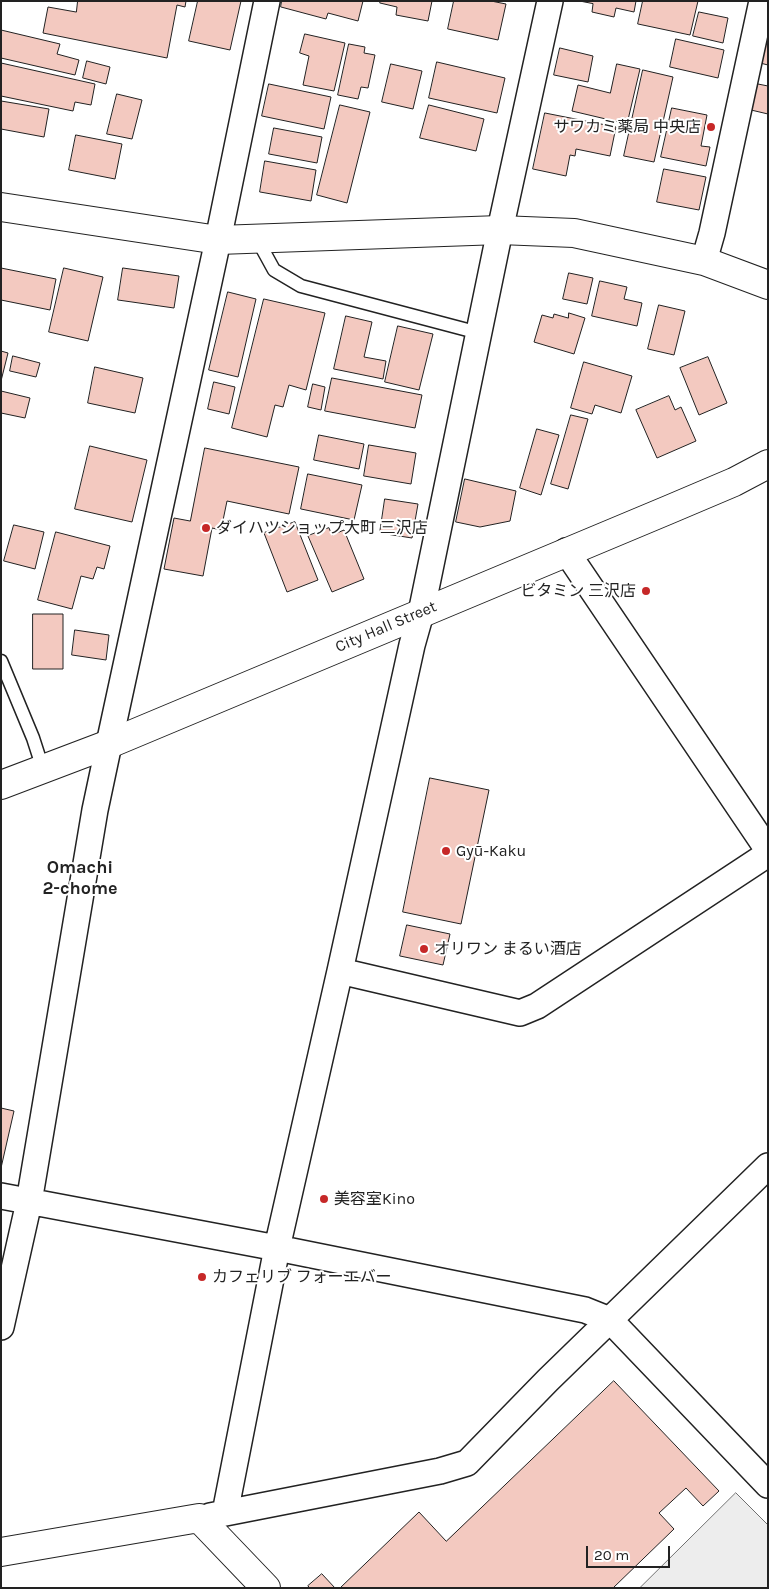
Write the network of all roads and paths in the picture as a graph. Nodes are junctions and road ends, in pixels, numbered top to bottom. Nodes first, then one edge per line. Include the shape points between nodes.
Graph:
1 (267, 1) edge
2 (550, 1) edge
3 (762, 1) edge
4 (1, 207) edge
5 (500, 230) junction
6 (257, 239) junction
7 (218, 240) junction
8 (704, 261) junction
9 (768, 285) edge
10 (479, 333) junction
11 (768, 464) edge
12 (566, 552) junction
13 (421, 613) junction
14 (1, 661) edge
15 (108, 744) junction
16 (43, 769) junction
17 (1, 785) edge
18 (768, 850) edge
19 (768, 854) edge
20 (340, 971) junction
21 (768, 1166) edge
22 (1, 1196) edge
23 (29, 1202) junction
24 (277, 1248) junction
25 (610, 1320) junction
26 (1, 1327) edge
27 (768, 1485) edge
28 (212, 1515) junction
29 (1, 1552) edge
30 (266, 1588) edge

1 - 7 street
2 - 5 street
3 - 8 street
4 - 7 street
5 - 6 street
5 - 8 street via 574,233
5 - 10 street
6 - 7 street
6 - 10 lane via 274,270 301,286
7 - 15 street
8 - 9 street
10 - 13 street
11 - 12 street, City Hall Street via 734,482
12 - 13 street, City Hall Street
12 - 18 street
13 - 15 street, City Hall Street
13 - 20 street
14 - 16 lane
15 - 16 street, City Hall Street
15 - 23 street
16 - 17 street, City Hall Street
19 - 20 street via 537,1006 520,1013
20 - 24 street
21 - 25 street
22 - 23 street
23 - 24 street
23 - 26 street
24 - 25 street via 585,1310
24 - 28 street
25 - 27 street
25 - 28 street via 467,1463
28 - 29 street
28 - 30 street

